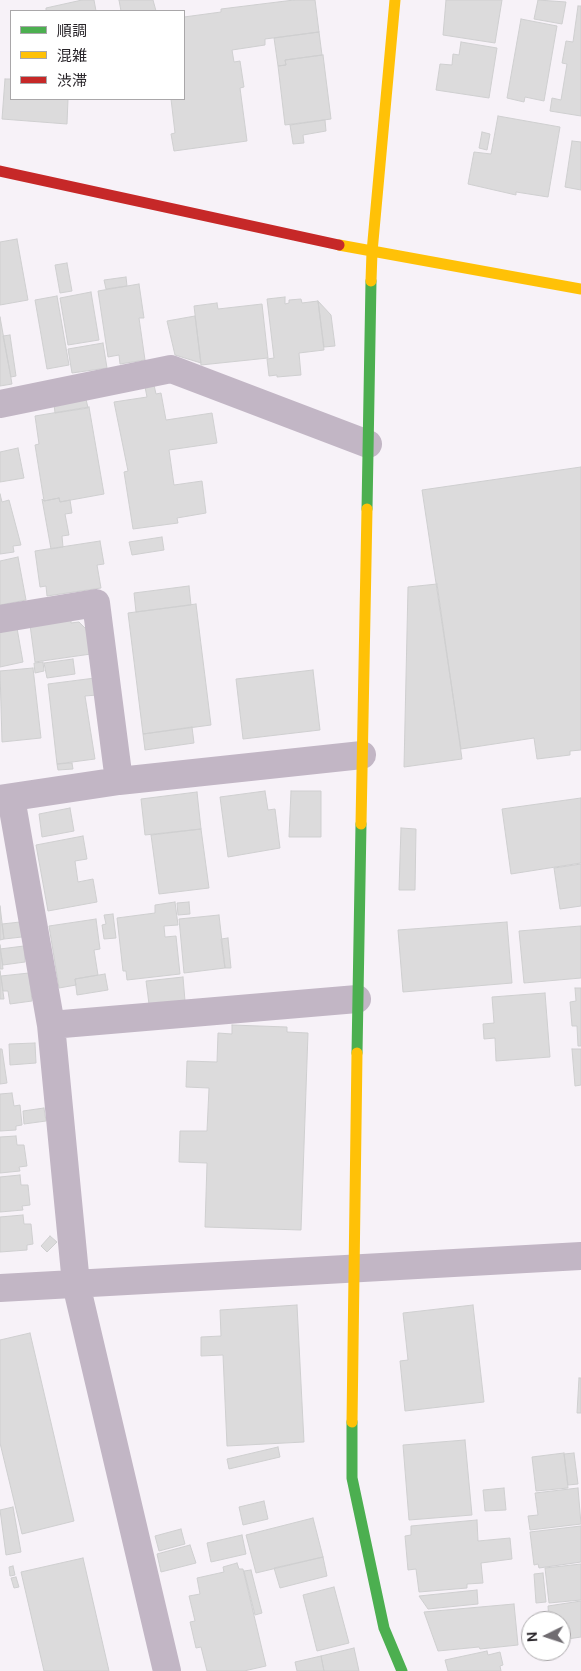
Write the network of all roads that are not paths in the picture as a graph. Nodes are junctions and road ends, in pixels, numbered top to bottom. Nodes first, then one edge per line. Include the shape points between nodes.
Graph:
1 (394, 0) edge
2 (0, 171) edge
3 (372, 252) junction
4 (581, 289) edge
5 (0, 404) edge
6 (368, 444) junction
7 (0, 619) edge
8 (362, 755) junction
9 (119, 781) junction
10 (5, 798) edge
11 (357, 999) junction
12 (51, 1025) junction
13 (581, 1256) edge
14 (353, 1270) junction
15 (76, 1284) junction
16 (0, 1288) edge
17 (167, 1671) edge
18 (402, 1671) edge

1 - 3 street
2 - 3 street
3 - 4 street
3 - 6 street
5 - 6 street via 172,368
6 - 8 street
7 - 9 street via 96,603
8 - 9 street
8 - 11 street
9 - 10 street
10 - 12 street
11 - 12 street
11 - 14 street
12 - 15 street
13 - 14 street
14 - 15 street
14 - 18 street via 352,1478 384,1628
15 - 16 street
15 - 17 street

